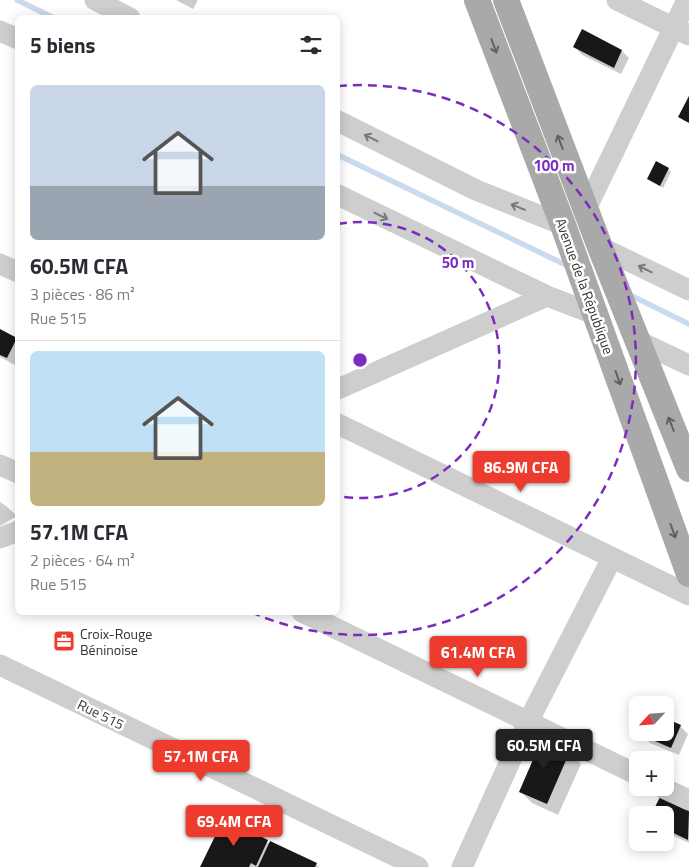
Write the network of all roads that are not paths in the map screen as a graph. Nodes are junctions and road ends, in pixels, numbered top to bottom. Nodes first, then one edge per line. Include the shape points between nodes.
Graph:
1 (95, 0) edge
2 (477, 0) edge
3 (506, 0) edge
4 (617, 0) edge
5 (687, 0) edge
6 (124, 15) edge
7 (0, 31) edge
8 (681, 31) edge
9 (15, 38) edge
10 (340, 122) edge
11 (340, 196) edge
12 (586, 209) junction
13 (563, 225) junction
14 (600, 247) junction
15 (0, 264) edge
16 (15, 271) edge
17 (689, 290) edge
18 (547, 296) junction
19 (594, 314) junction
20 (636, 340) junction
21 (689, 364) edge
22 (340, 388) edge
23 (340, 425) edge
24 (0, 465) edge
25 (689, 469) edge
26 (15, 472) edge
27 (15, 532) edge
28 (0, 538) edge
29 (612, 558) junction
30 (689, 574) edge
31 (689, 595) edge
32 (308, 615) edge
33 (0, 665) edge
34 (528, 722) junction
35 (629, 771) edge
36 (674, 793) edge
37 (689, 800) edge
38 (418, 867) edge
39 (462, 867) edge

1 - 6 street
2 -> 13 main road, Avenue de la République
12 -> 3 main road, Avenue de la République
4 - 8 street
5 - 8 street
7 - 9 street
8 - 12 street
13 -> 10 street via 476,190
11 -> 18 street
12 - 14 main road, Avenue de la République
13 - 19 main road, Avenue de la République
17 -> 14 street
14 - 20 main road, Avenue de la République
15 - 16 street
18 - 19 street
18 - 22 street
19 -> 30 main road, Avenue de la République
20 - 21 street
25 -> 20 main road, Avenue de la République
23 - 29 street
24 - 26 street
27 - 28 street
29 - 31 street
29 - 34 street
32 - 34 street
33 - 38 street, Rue 515
34 - 35 street
34 - 39 street
36 - 37 street

